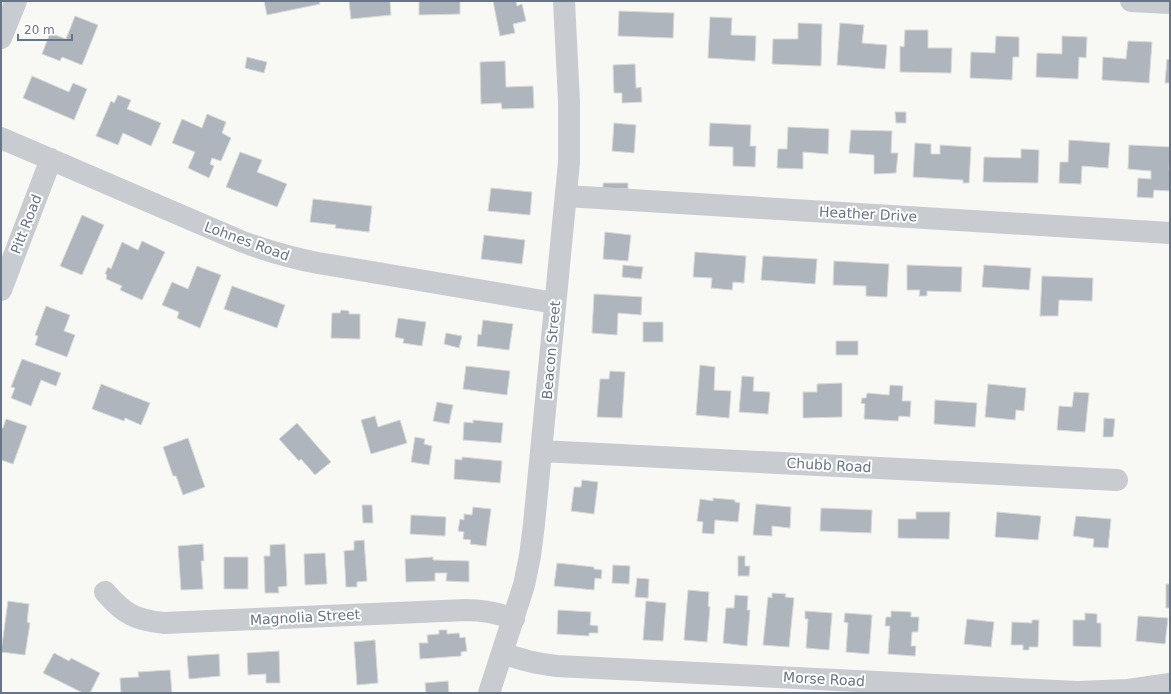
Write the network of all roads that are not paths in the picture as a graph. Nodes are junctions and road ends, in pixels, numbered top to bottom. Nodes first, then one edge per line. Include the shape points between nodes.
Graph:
1 (16, 1) edge
2 (564, 1) edge
3 (1131, 1) edge
4 (1170, 3) edge
5 (1, 38) edge
6 (1, 138) edge
7 (51, 159) junction
8 (566, 196) junction
9 (1170, 232) edge
10 (1, 290) edge
11 (555, 303) junction
12 (541, 451) junction
13 (1118, 480) dead end
14 (105, 592) dead end
15 (514, 619) junction
16 (503, 653) junction
17 (1170, 684) edge
18 (777, 685) edge
19 (489, 693) edge

1 - 5 street
2 - 8 street, Beacon Street via 569,101
3 - 4 street
6 - 7 street, Lohnes Road
7 - 10 street, Pitt Road
7 - 11 street, Lohnes Road via 243,242 292,258
8 - 9 street, Heather Drive
8 - 11 street, Beacon Street
11 - 12 street, Beacon Street
12 - 13 street, Chubb Road
12 - 15 street, Beacon Street via 530,556
14 - 15 street, Magnolia Street via 119,607 137,619 164,623 466,610 482,610
15 - 16 street, Beacon Street
16 - 18 street, Morse Road via 536,664
16 - 19 street, Beacon Street
17 - 18 street, Morse Road via 1128,690 1077,692

